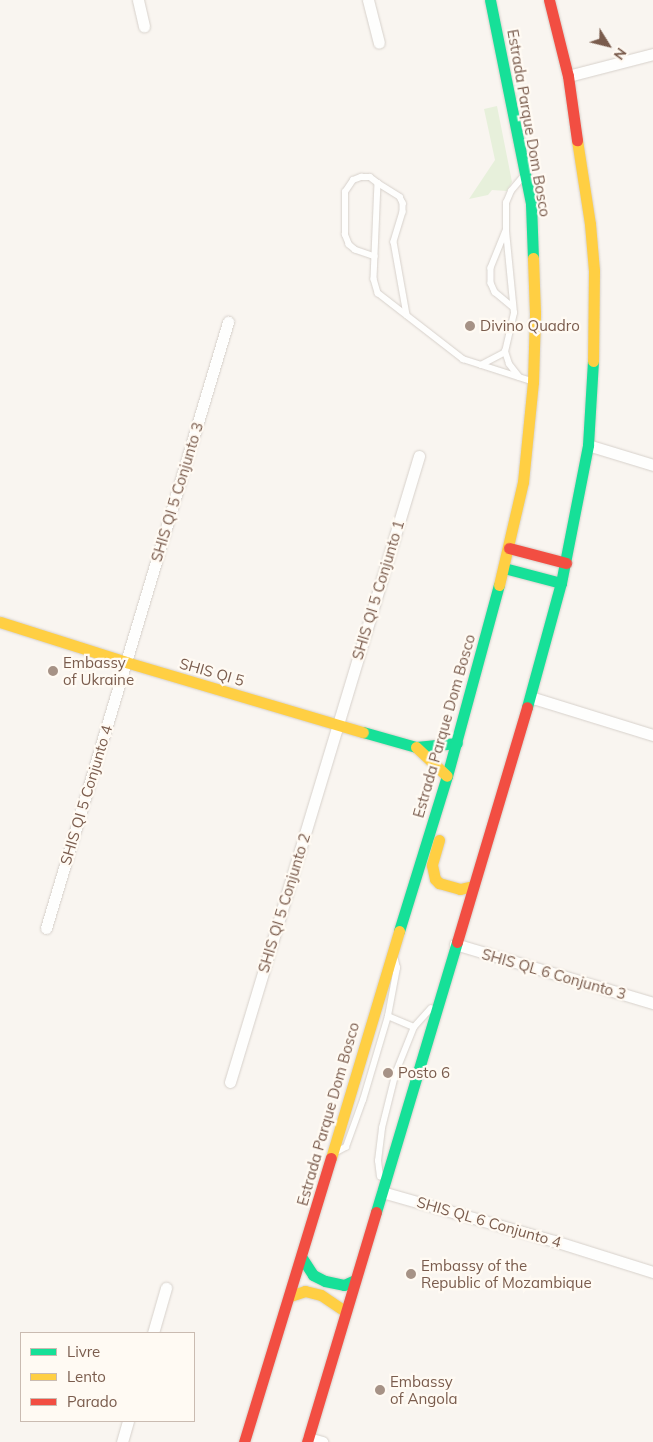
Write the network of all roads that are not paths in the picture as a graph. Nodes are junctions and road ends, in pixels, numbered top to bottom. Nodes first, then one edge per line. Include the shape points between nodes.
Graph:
1 (138, 0) edge
2 (368, 0) edge
3 (490, 0) edge
4 (549, 0) edge
5 (144, 26) dead end
6 (379, 43) dead end
7 (653, 54) edge
8 (568, 76) junction
9 (525, 174) junction
10 (378, 184) junction
11 (506, 231) junction
12 (375, 257) junction
13 (513, 307) junction
14 (407, 315) junction
15 (228, 322) dead end
16 (505, 352) junction
17 (481, 365) junction
18 (520, 378) junction
19 (533, 382) junction
20 (588, 445) junction
21 (419, 456) dead end
22 (653, 465) edge
23 (509, 548) junction
24 (566, 563) junction
25 (504, 568) junction
26 (561, 583) junction
27 (0, 622) edge
28 (126, 662) junction
29 (530, 697) junction
30 (338, 724) junction
31 (653, 735) edge
32 (456, 742) junction
33 (416, 748) junction
34 (447, 776) junction
35 (474, 886) junction
36 (46, 928) dead end
37 (455, 944) junction
38 (393, 948) junction
39 (438, 1001) junction
40 (653, 1003) edge
41 (388, 1016) junction
42 (414, 1027) junction
43 (230, 1082) dead end
44 (332, 1153) junction
45 (382, 1192) junction
46 (302, 1258) junction
47 (653, 1272) edge
48 (355, 1280) junction
49 (166, 1288) dead end
50 (290, 1296) junction
51 (345, 1310) junction
52 (153, 1332) edge
53 (128, 1422) edge
54 (308, 1440) edge
55 (122, 1442) edge
56 (244, 1442) edge
57 (322, 1442) edge

1 - 5 street
2 - 6 street
3 - 9 main road, Estrada Parque Dom Bosco
4 - 8 main road
7 - 8 street
8 - 20 main road via 594,271 594,347
9 - 11 lane via 506,203
9 - 19 main road, Estrada Parque Dom Bosco via 531,204 534,253
10 - 12 lane
10 - 12 lane via 370,177 353,180 346,192 344,215 348,245
10 - 14 lane via 400,197 403,203 394,242
11 - 13 lane
11 - 13 lane via 491,268 491,283 495,292
12 - 14 lane via 374,279 378,293
13 - 16 lane via 513,324
14 - 17 lane via 463,359
15 - 28 street, SHIS QI 5 Conjunto 3
16 - 17 lane
16 - 18 lane via 509,364
17 - 18 lane
18 - 19 lane
19 - 23 main road, Estrada Parque Dom Bosco via 523,482
20 - 22 street
20 - 24 main road
21 - 30 street, SHIS QI 5 Conjunto 1
23 - 24 main road
23 - 25 main road, Estrada Parque Dom Bosco
24 - 26 main road
25 - 26 main road
25 - 32 main road, Estrada Parque Dom Bosco
26 - 29 main road
27 - 28 main road, SHIS QI 5
28 - 30 main road, SHIS QI 5
28 - 36 street, SHIS QI 5 Conjunto 4
29 - 31 street
29 - 35 main road
30 - 33 main road, SHIS QI 5
30 - 43 street, SHIS QI 5 Conjunto 2
32 - 33 main road, SHIS QI 5
32 - 34 main road, Estrada Parque Dom Bosco
33 - 34 main road, SHIS QI 5
34 - 35 main road via 453,793 432,873 439,883 453,888
34 - 38 main road, Estrada Parque Dom Bosco
35 - 37 main road
37 - 39 main road
37 - 40 street, SHIS QL 6 Conjunto 3
38 - 41 lane via 397,968
38 - 44 main road, Estrada Parque Dom Bosco
39 - 42 lane
39 - 45 main road
41 - 42 lane
41 - 44 lane via 354,1130 346,1147
42 - 45 lane via 396,1072 382,1128 378,1161
44 - 46 main road, Estrada Parque Dom Bosco
45 - 47 street, SHIS QL 6 Conjunto 4
45 - 48 main road
46 - 48 main road via 313,1275 325,1281 344,1286
46 - 50 main road, Estrada Parque Dom Bosco
48 - 51 main road
49 - 52 street
50 - 51 main road via 305,1291 321,1295
50 - 56 main road, Estrada Parque Dom Bosco
51 - 54 main road
53 - 55 street
54 - 57 street

